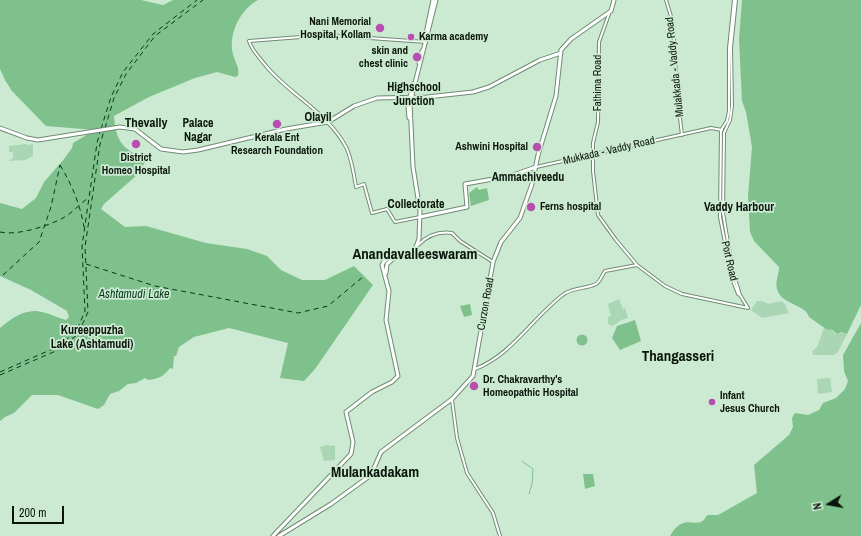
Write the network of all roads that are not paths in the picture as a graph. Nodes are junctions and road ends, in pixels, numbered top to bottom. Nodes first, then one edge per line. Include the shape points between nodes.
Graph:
1 (435, 0) edge
2 (614, 0) edge
3 (666, 0) edge
4 (735, 0) edge
5 (609, 12) junction
6 (426, 42) junction
7 (561, 53) junction
8 (410, 97) junction
9 (328, 122) junction
10 (0, 128) edge
11 (723, 130) junction
12 (682, 135) junction
13 (592, 155) junction
14 (536, 167) junction
15 (420, 217) junction
16 (418, 245) junction
17 (493, 262) junction
18 (637, 265) junction
19 (748, 308) joint
20 (475, 369) junction
21 (452, 399) junction
22 (273, 536) edge
23 (279, 536) edge
24 (500, 536) edge

1 - 6 main road
2 - 5 main road
3 - 12 street, Mulakkada - Vaddy Road via 673,23
4 - 11 street, Port Road via 729,48 729,111
5 - 7 main road via 571,39
5 - 13 street, Fathima Road via 599,42 598,122
6 - 8 main road
6 - 9 street via 327,35 249,40 253,50 274,75
7 - 8 main road via 540,60 483,89 456,94
7 - 14 main road, Curzon Road via 556,96
8 - 9 main road via 372,99 354,106
8 - 15 main road via 408,111 411,165
9 - 10 main road via 183,152 160,149 135,129 120,127 38,140
9 - 15 street via 347,149 354,169 356,187 364,184 372,213 387,209 395,222
11 - 12 street, Mukkada - Vaddy Road via 711,128
11 - 19 street, Port Road via 720,217 732,278 738,294
12 - 13 street, Mukkada - Vaddy Road
13 - 14 street, Mukkada - Vaddy Road
13 - 18 street, Fathima Road via 598,215
14 - 15 main road via 510,176 464,184 467,208
14 - 17 main road, Curzon Road via 520,218 501,242
15 - 16 main road
16 - 17 street via 426,238 448,232
16 - 22 main road via 414,252 386,259 382,268 389,290 386,320 398,376 392,382 376,388 346,412 353,442 351,454
17 - 20 main road, Curzon Road
18 - 19 street, Fathima Road via 665,286 682,294
18 - 20 street via 605,271 597,284 568,292 539,316 504,352
20 - 21 main road, Curzon Road via 470,380
21 - 23 main road, Curzon Road via 386,447 381,452 371,475 331,504
21 - 24 street via 463,463 494,513

